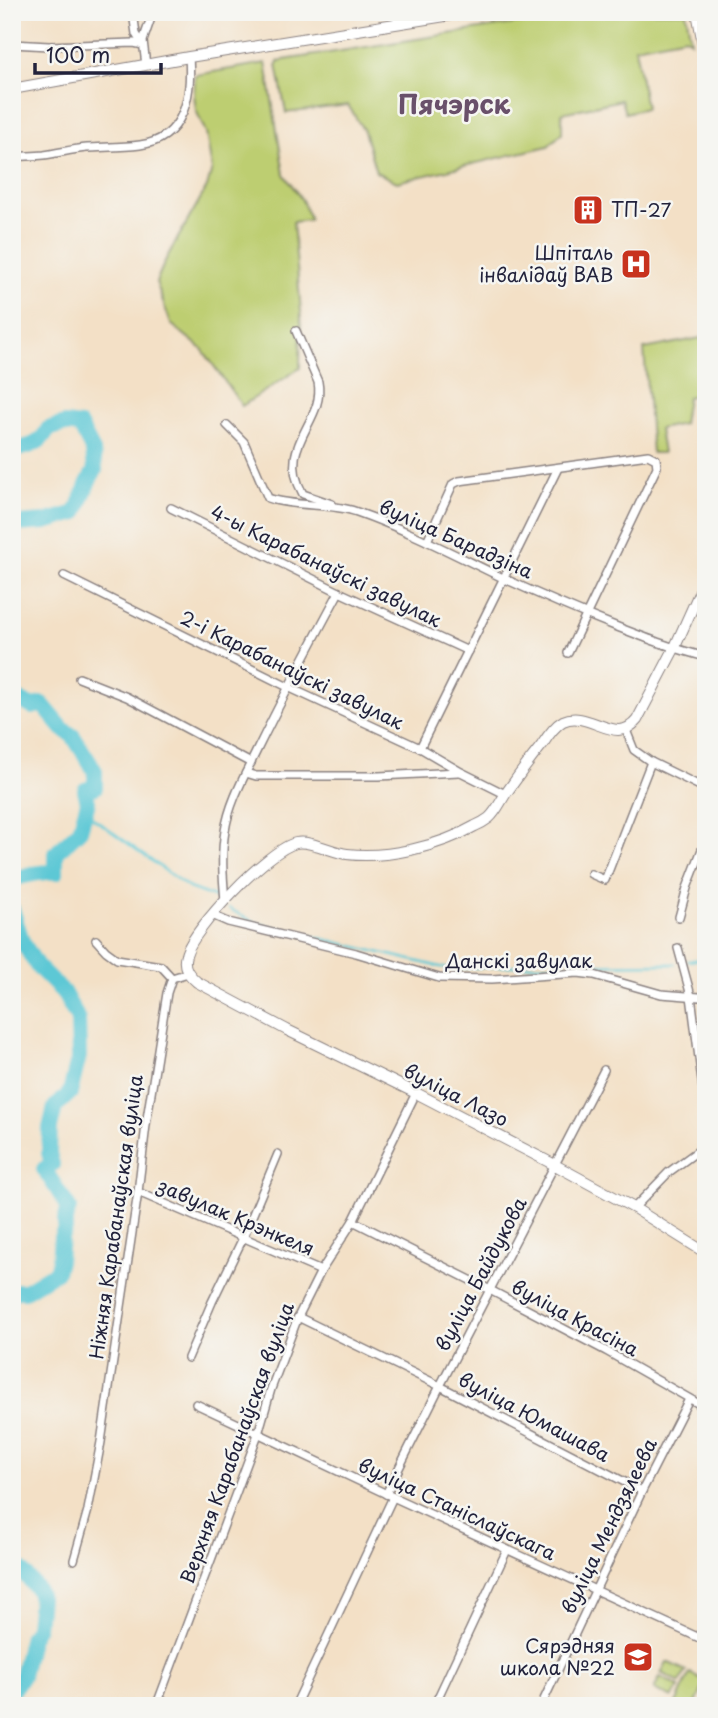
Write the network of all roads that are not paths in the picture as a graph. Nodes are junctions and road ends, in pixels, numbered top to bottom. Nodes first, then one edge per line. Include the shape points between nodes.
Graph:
1 (133, 12) edge
2 (153, 12) edge
3 (470, 12) edge
4 (697, 12) edge
5 (12, 44) edge
6 (143, 45) junction
7 (705, 55) edge
8 (188, 57) junction
9 (146, 65) junction
10 (12, 89) edge
11 (12, 157) edge
12 (296, 331) dead end
13 (227, 425) dead end
14 (558, 468) junction
15 (339, 507) junction
16 (171, 508) dead end
17 (427, 541) junction
18 (64, 576) dead end
19 (503, 578) junction
20 (706, 578) edge
21 (340, 592) junction
22 (586, 614) junction
23 (674, 649) junction
24 (468, 651) junction
25 (568, 653) dead end
26 (706, 657) edge
27 (79, 678) dead end
28 (288, 687) junction
29 (626, 730) junction
30 (420, 748) junction
31 (651, 762) junction
32 (251, 763) junction
33 (461, 772) junction
34 (246, 773) junction
35 (706, 789) edge
36 (505, 794) junction
37 (706, 839) edge
38 (703, 853) edge
39 (591, 874) dead end
40 (225, 901) junction
41 (212, 915) junction
42 (679, 917) dead end
43 (96, 940) dead end
44 (678, 948) dead end
45 (187, 973) junction
46 (172, 978) junction
47 (706, 995) edge
48 (691, 996) junction
49 (604, 1070) dead end
50 (416, 1093) junction
51 (706, 1112) edge
52 (706, 1145) edge
53 (278, 1154) dead end
54 (555, 1165) junction
55 (138, 1192) junction
56 (634, 1208) junction
57 (353, 1221) junction
58 (243, 1238) junction
59 (706, 1253) edge
60 (321, 1271) junction
61 (490, 1290) junction
62 (298, 1317) junction
63 (188, 1358) dead end
64 (440, 1386) junction
65 (689, 1399) junction
66 (196, 1404) dead end
67 (706, 1408) edge
68 (258, 1434) junction
69 (642, 1491) junction
70 (390, 1496) junction
71 (507, 1550) junction
72 (74, 1560) dead end
73 (596, 1590) junction
74 (706, 1641) edge
75 (173, 1706) edge
76 (295, 1706) edge
77 (434, 1706) edge
78 (541, 1706) edge

1 - 6 street via 136,34
2 - 6 street
3 - 8 main road
4 - 7 main road
5 - 6 street
6 - 9 street
8 - 9 main road
8 - 11 street via 184,111 166,136 143,145
9 - 10 main road
12 - 15 street via 320,391 300,438 294,475 303,494
13 - 15 street, вуліца Барадзіна via 244,442 268,498
14 - 17 street via 453,484
14 - 19 street
14 - 22 street via 648,455 656,459 657,467
15 - 17 street, вуліца Барадзіна
16 - 21 street, 4-ы Карабанаўскі завулак
17 - 19 street, вуліца Барадзіна
18 - 28 street, 2-і Карабанаўскі завулак
19 - 22 street, вуліца Барадзіна
19 - 24 street
20 - 23 main road
21 - 24 street, 4-ы Карабанаўскі завулак
21 - 28 street
22 - 23 street, вуліца Барадзіна
22 - 25 street
23 - 26 street, вуліца Барадзіна
23 - 29 main road via 637,720
24 - 30 street
27 - 32 street via 127,696
28 - 30 street, 2-і Карабанаўскі завулак
28 - 32 street
29 - 31 street via 634,750
29 - 36 main road via 580,719 563,721
30 - 33 street, 2-і Карабанаўскі завулак
31 - 35 street
31 - 39 street via 605,880
32 - 34 street
33 - 34 street via 379,776
33 - 36 street, 2-і Карабанаўскі завулак
34 - 40 street via 225,830
36 - 40 main road via 489,818 424,847 371,855 298,842 284,847
37 - 38 street
38 - 42 street
40 - 41 main road
41 - 45 main road via 185,956
41 - 48 street, Данскі завулак via 439,978 578,973 661,994
43 - 46 street via 117,959 161,966
44 - 48 street
45 - 46 street
45 - 50 main road, вуліца Лазо via 287,1030
46 - 55 street, Ніжняя Карабанаўская вуліца
47 - 48 street, Данскі завулак
48 - 51 street
49 - 54 street, вуліца Байдукова
50 - 54 main road, вуліца Лазо
50 - 57 street, Верхняя Карабанаўская вуліца
52 - 56 street via 669,1172
53 - 58 street
54 - 56 main road, вуліца Лазо
54 - 61 street, вуліца Байдукова
55 - 58 street, завулак Крэнкеля
55 - 72 street, Ніжняя Карабанаўская вуліца via 101,1442
56 - 59 main road, вуліца Лазо
57 - 60 street, Верхняя Карабанаўская вуліца
57 - 61 street, вуліца Красіна
58 - 60 street, завулак Крэнкеля
58 - 63 street
60 - 62 street, Верхняя Карабанаўская вуліца
61 - 64 street, вуліца Байдукова
61 - 65 street, вуліца Красіна
62 - 64 street, вуліца Юмашава
62 - 68 street, Верхняя Карабанаўская вуліца
64 - 69 street, вуліца Юмашава
64 - 70 street, вуліца Байдукова
65 - 67 street, вуліца Красіна
65 - 69 street, вуліца Мендзялеева
66 - 68 street, вуліца Станіслаўскага
68 - 70 street, вуліца Станіслаўскага
68 - 75 street, Верхняя Карабанаўская вуліца via 159,1699
69 - 73 street, вуліца Мендзялеева
70 - 71 street, вуліца Станіслаўскага
70 - 76 street, вуліца Байдукова
71 - 73 street, вуліца Станіслаўскага
71 - 77 street
73 - 74 street, вуліца Станіслаўскага
73 - 78 street, вуліца Мендзялеева

